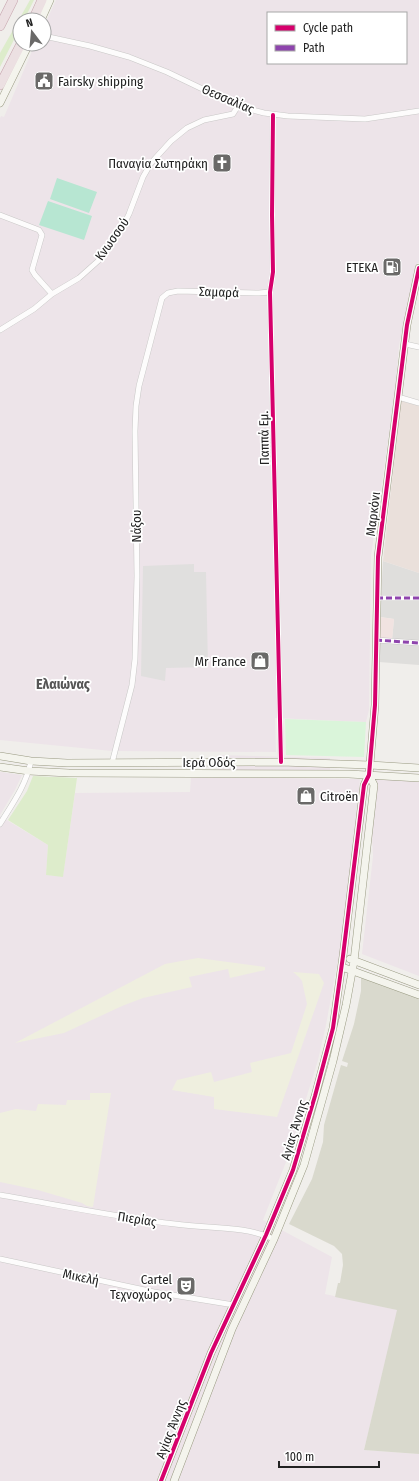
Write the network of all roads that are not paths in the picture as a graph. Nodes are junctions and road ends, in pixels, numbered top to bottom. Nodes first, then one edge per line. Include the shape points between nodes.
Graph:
1 (13, 0) edge
2 (42, 0) edge
3 (50, 0) edge
4 (37, 12) edge
5 (45, 12) edge
6 (0, 26) edge
7 (52, 38) edge
8 (17, 52) edge
9 (25, 52) edge
10 (0, 85) edge
11 (0, 103) edge
12 (238, 106) junction
13 (419, 110) edge
14 (273, 115) junction
15 (0, 215) edge
16 (419, 268) edge
17 (270, 292) junction
18 (168, 293) joint
19 (52, 294) junction
20 (0, 330) edge
21 (404, 344) junction
22 (419, 347) edge
23 (398, 397) junction
24 (419, 403) edge
25 (377, 598) junction
26 (419, 598) edge
27 (376, 640) junction
28 (419, 643) edge
29 (0, 756) edge
30 (31, 761) junction
31 (281, 762) junction
32 (112, 763) junction
33 (370, 764) junction
34 (0, 767) edge
35 (419, 768) edge
36 (29, 771) junction
37 (369, 774) junction
38 (419, 778) edge
39 (0, 824) edge
40 (343, 956) junction
41 (354, 961) junction
42 (342, 967) junction
43 (352, 971) junction
44 (419, 985) edge
45 (419, 995) edge
46 (0, 1195) edge
47 (266, 1235) junction
48 (274, 1239) junction
49 (0, 1259) edge
50 (234, 1305) junction
51 (161, 1481) edge
52 (174, 1481) edge

1 - 6 highway
2 - 4 highway
3 - 5 street
7 - 12 street, Θεσσαλίας via 129,58 167,72
8 - 10 highway
9 - 11 street
12 - 14 street, Θεσσαλίας
12 - 19 street, Κνωσσού via 233,114 204,120 187,128 170,141 151,163 122,228 98,261 79,278
13 - 14 street, Θεσσαλίας via 365,119
14 - 17 street, Παππά Εμ. via 273,272
15 - 19 street via 39,230 42,235 32,270
16 - 21 street, Μαρκόνι
17 - 18 street, Σαμαρά
17 - 31 street, Παππά Εμ.
18 - 32 street, Νάξου via 162,298 136,406 135,659 132,685
19 - 20 street, Κνωσσού via 34,309
21 - 22 street
21 - 23 street, Μαρκόνι
23 - 24 street
23 - 25 street, Μαρκόνι via 378,557
25 - 26 street
25 - 27 street, Μαρκόνι
27 - 28 street
27 - 33 street, Μαρκόνι via 375,705
29 - 30 street, Ιερά Οδός
30 - 32 street, Ιερά Οδός
30 - 36 street
31 - 32 street, Ιερά Οδός
31 - 33 street, Ιερά Οδός
33 - 35 street, Ιερά Οδός
33 - 37 street, Αγίας Άννης
34 - 36 street, Ιερά Οδός
36 - 37 street, Ιερά Οδός via 88,774
36 - 39 street via 22,789
37 - 38 street, Ιερά Οδός
37 - 40 street, Αγίας Άννης via 364,784
37 - 41 street, Αγίας Άννης via 374,785
40 - 41 street
40 - 42 street, Αγίας Άννης
41 - 43 street, Αγίας Άννης
41 - 44 street
42 - 43 street
42 - 47 street, Αγίας Άννης via 333,1028 315,1096 293,1170
43 - 45 street
43 - 48 street, Αγίας Άννης via 333,1061 304,1165
46 - 47 street, Πιερίας via 132,1219 258,1232
47 - 48 street, Πιερίας
47 - 50 street, Αγίας Άννης
48 - 52 street, Αγίας Άννης via 232,1329
49 - 50 street, Μικελή via 154,1292
50 - 51 street, Αγίας Άννης via 211,1353

